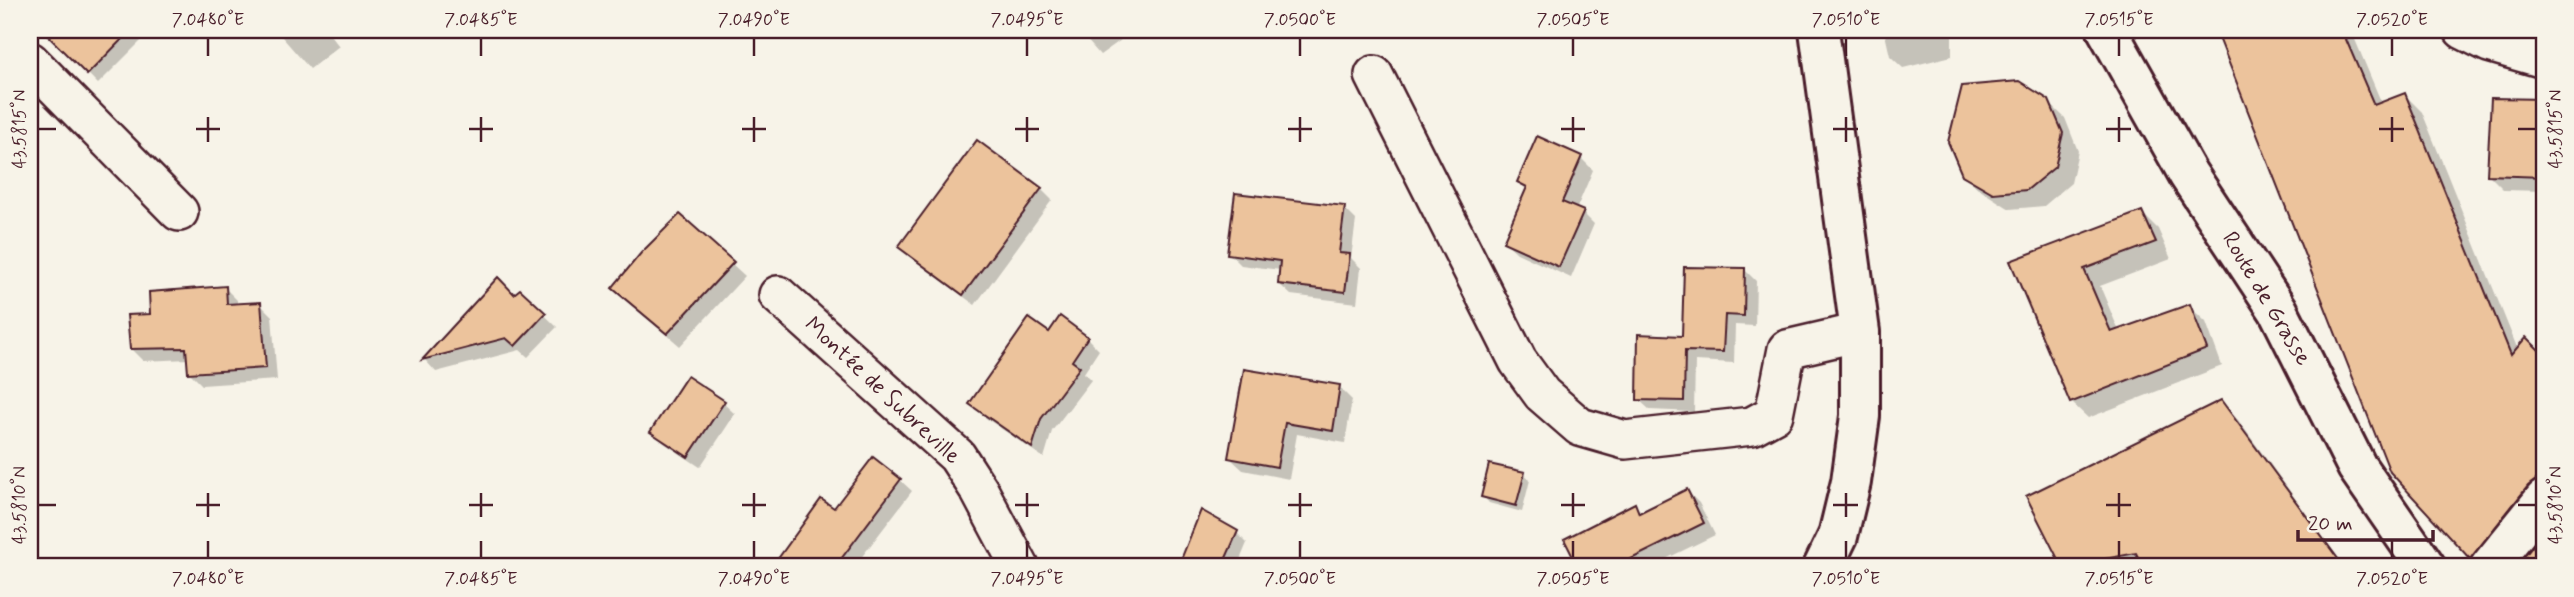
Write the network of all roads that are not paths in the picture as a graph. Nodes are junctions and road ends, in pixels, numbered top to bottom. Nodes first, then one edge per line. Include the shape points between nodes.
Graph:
1 (1819, 30) edge
2 (2107, 30) edge
3 (2463, 30) edge
4 (2544, 60) edge
5 (30, 61) edge
6 (1374, 75) dead end
7 (179, 212) dead end
8 (778, 295) dead end
9 (1860, 332) junction
10 (2544, 499) edge
11 (1020, 567) edge
12 (1823, 567) edge
13 (2426, 567) edge
14 (2489, 567) edge

1 - 9 main road
2 - 13 main road, Route de Grasse via 2188,174 2278,310 2357,467
3 - 4 street
5 - 7 street
6 - 9 street via 1518,361 1542,394 1580,427 1625,440 1752,426 1774,414 1787,349
8 - 11 street, Montée de Subreville via 957,456
9 - 12 main road via 1860,415 1851,482 1838,536
10 - 14 street

